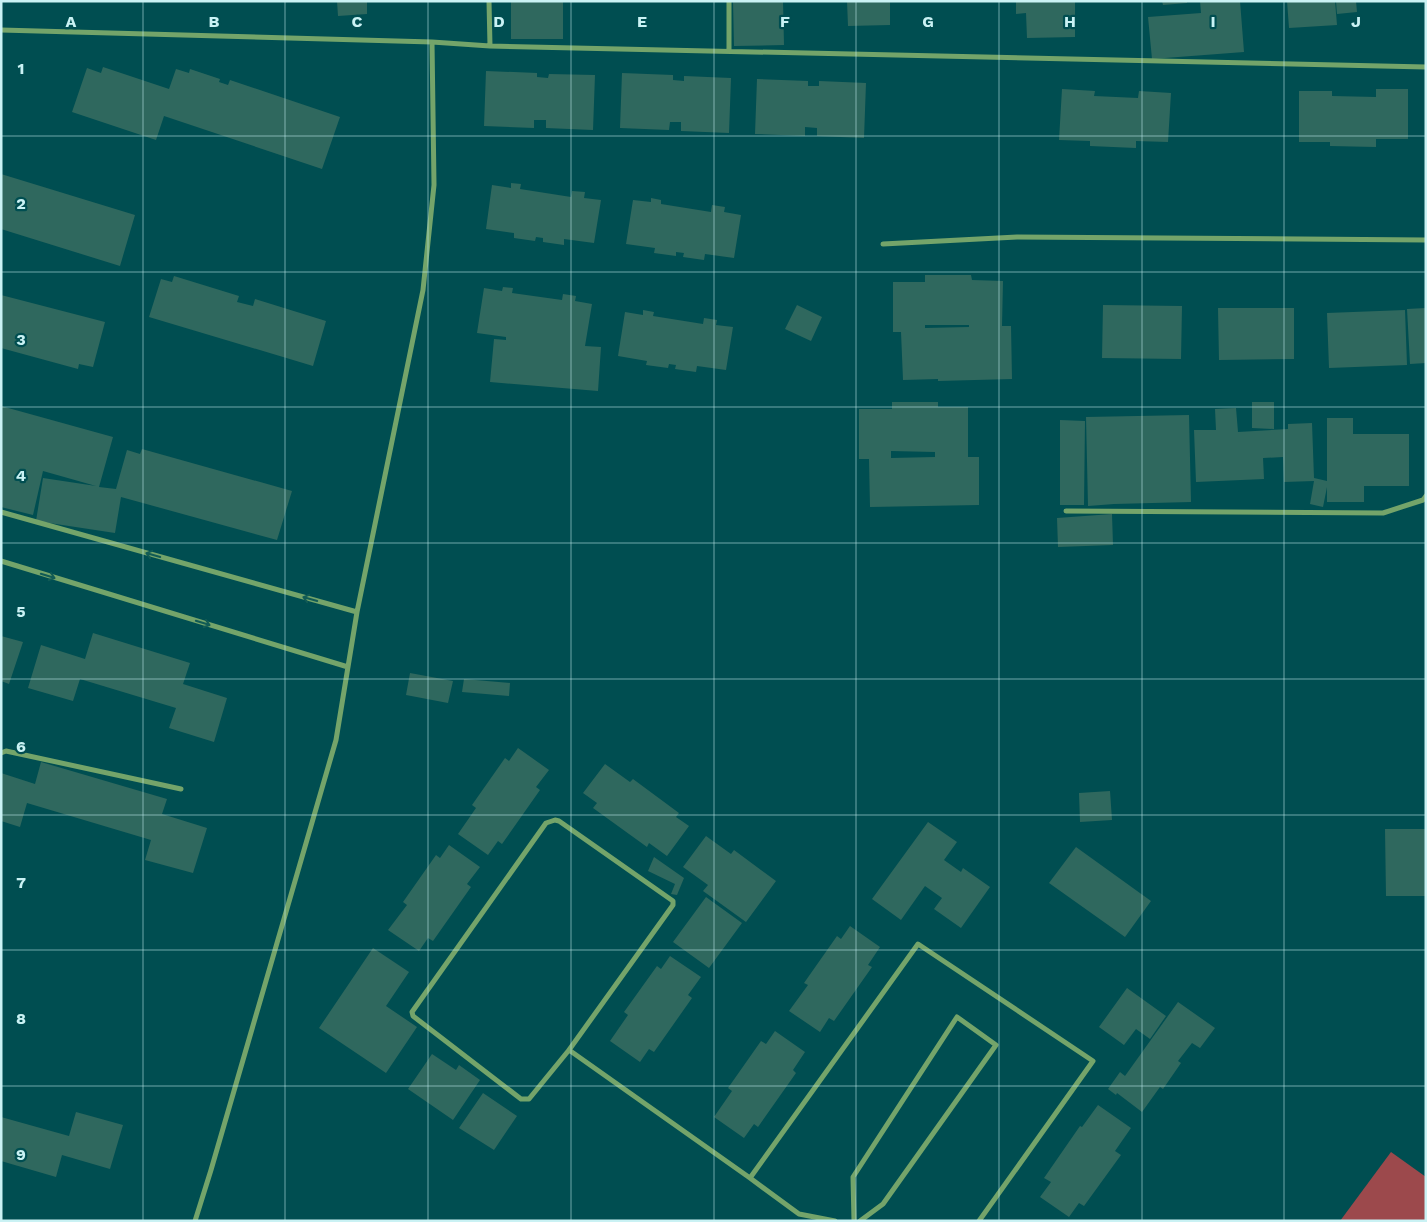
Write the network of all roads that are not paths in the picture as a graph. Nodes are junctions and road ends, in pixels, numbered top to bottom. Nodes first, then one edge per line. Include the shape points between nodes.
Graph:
1 (489, 1) edge
2 (729, 1) edge
3 (1, 30) edge
4 (432, 42) junction
5 (490, 46) junction
6 (729, 51) junction
7 (1426, 67) edge
8 (1426, 240) edge
9 (884, 244) dead end
10 (1426, 496) edge
11 (1066, 511) dead end
12 (1, 512) edge
13 (1, 562) edge
14 (356, 612) junction
15 (348, 667) junction
16 (1, 753) edge
17 (181, 789) dead end
18 (569, 1050) junction
19 (750, 1178) junction
20 (195, 1221) edge
21 (835, 1221) edge
22 (854, 1221) edge
23 (860, 1221) edge
24 (979, 1221) edge

1 - 5 street
2 - 6 street
3 - 4 street
4 - 5 street
4 - 14 street via 434,185 423,290
5 - 6 street
6 - 7 street
8 - 9 street via 1017,238
10 - 11 street via 1424,500 1383,514
14 -> 12 street
13 -> 15 street
14 - 15 street
15 - 20 street via 336,740
16 - 17 street via 6,751
18 - 18 street via 529,1099 520,1100 412,1012 546,823 555,820 673,901 674,905
18 - 19 street
19 - 21 street via 800,1214
19 - 24 street via 918,944 1093,1061
22 - 23 street via 853,1177 956,1017 996,1045 883,1204

